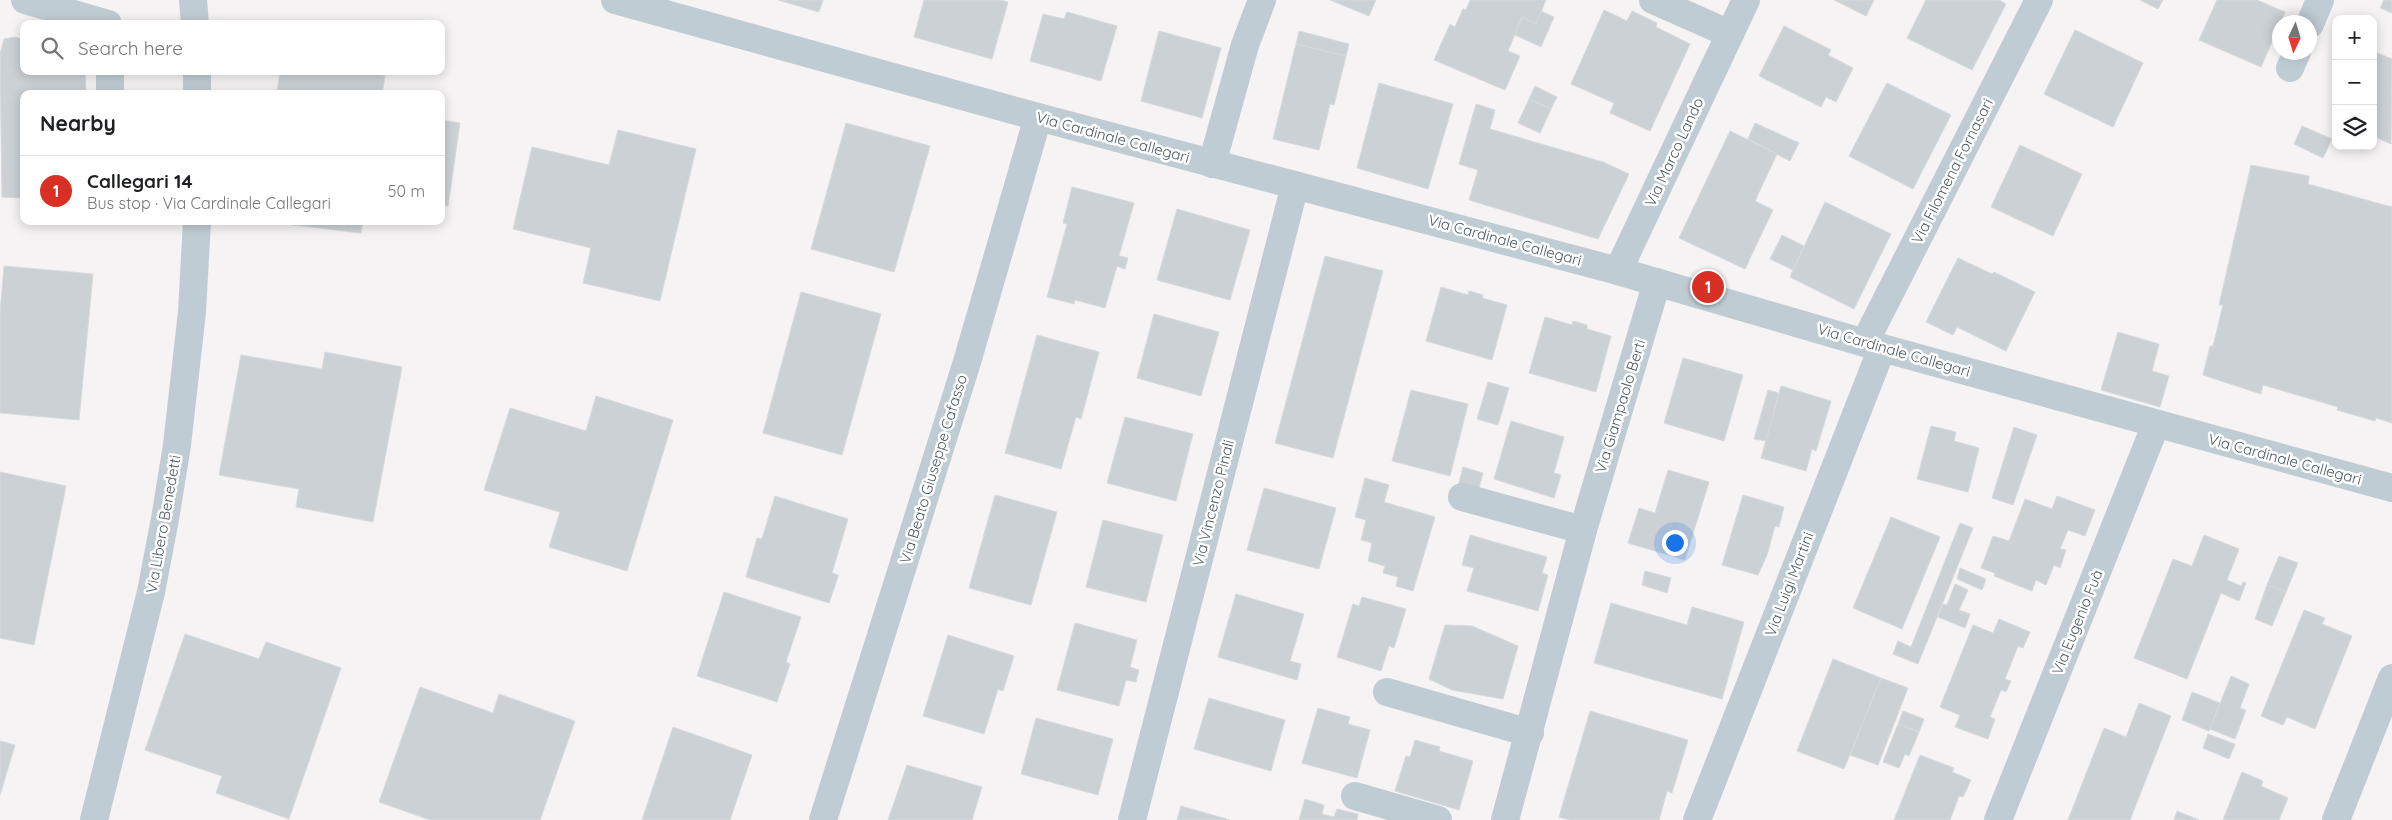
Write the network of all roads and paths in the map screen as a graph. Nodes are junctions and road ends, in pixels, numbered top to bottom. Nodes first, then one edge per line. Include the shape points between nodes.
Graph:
1 (24, 0) edge
2 (193, 0) edge
3 (616, 0) edge
4 (1262, 0) edge
5 (1653, 0) edge
6 (1746, 0) edge
7 (2039, 0) edge
8 (2320, 0) edge
9 (2314, 15) edge
10 (94, 20) edge
11 (195, 20) edge
12 (1730, 34) junction
13 (110, 75) edge
14 (197, 75) edge
15 (110, 90) edge
16 (197, 90) edge
17 (1038, 117) junction
18 (1212, 164) junction
19 (1295, 185) junction
20 (197, 225) edge
21 (1618, 271) junction
22 (1657, 282) junction
23 (1874, 345) junction
24 (2156, 424) junction
25 (2392, 488) edge
26 (1462, 497) dead end
27 (1583, 530) junction
28 (2392, 678) edge
29 (1388, 692) dead end
30 (1530, 733) junction
31 (1355, 796) dead end
32 (94, 820) edge
33 (823, 820) edge
34 (1132, 820) edge
35 (1438, 820) edge
36 (1505, 820) edge
37 (1697, 820) edge
38 (1998, 820) edge
39 (2336, 820) edge

1 - 10 street
2 - 11 street
3 - 17 street, Via Cardinale Callegari
4 - 18 street via 1245,45
5 - 12 street
6 - 12 street, Via Marco Lando
7 - 23 street, Via Filomena Fornasari
8 - 9 street
12 - 21 street, Via Marco Lando
13 - 15 street
14 - 16 street
17 - 18 street, Via Cardinale Callegari
17 - 33 street, Via Beato Giuseppe Cafasso via 967,362
18 - 19 street, Via Cardinale Callegari
19 - 21 street, Via Cardinale Callegari
19 - 34 street, Via Vincenzo Pinali
20 - 32 street, Via Libero Benedetti via 192,312 165,519 149,601
21 - 22 street, Via Cardinale Callegari
22 - 23 street, Via Cardinale Callegari
22 - 27 street, Via Giampaolo Berti
23 - 24 street, Via Cardinale Callegari
23 - 37 street, Via Luigi Martini
24 - 25 street, Via Cardinale Callegari
24 - 38 street, Via Eugenio Fuà
26 - 27 street
27 - 30 street, Via Giampaolo Berti
28 - 39 street
29 - 30 street
30 - 36 street, Via Giampaolo Berti
31 - 35 street

